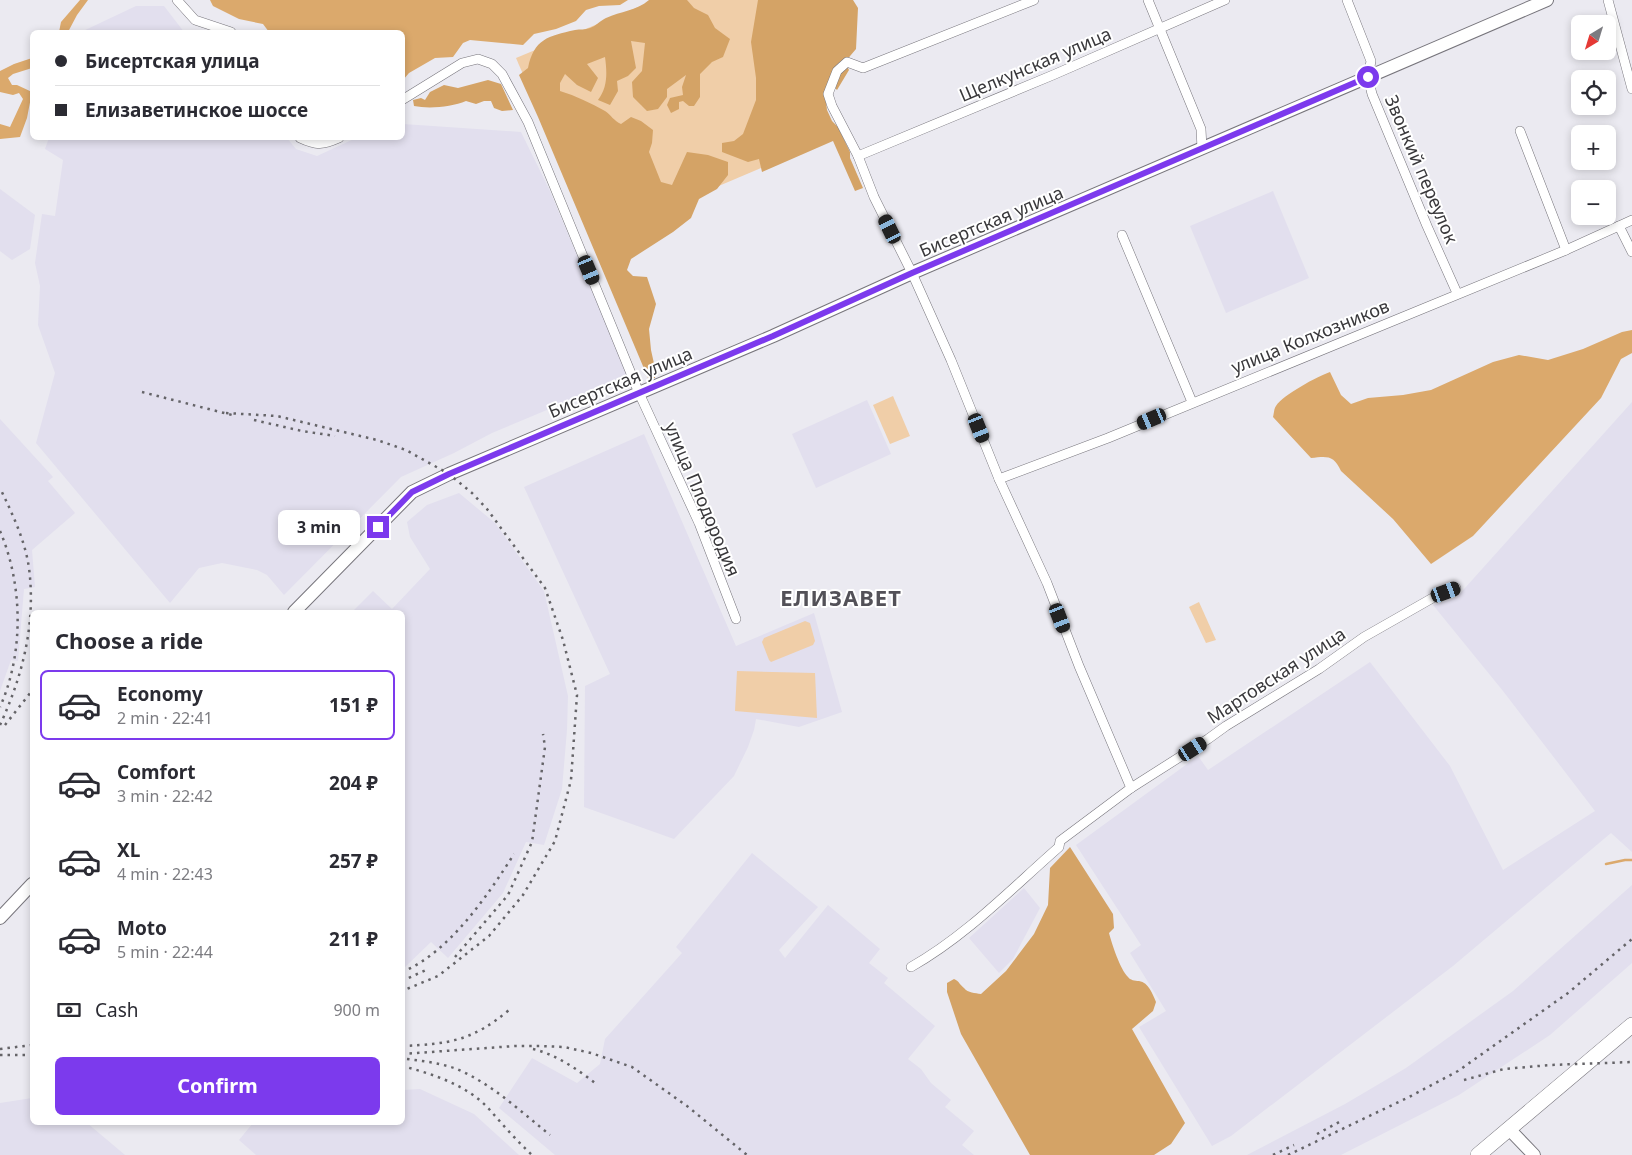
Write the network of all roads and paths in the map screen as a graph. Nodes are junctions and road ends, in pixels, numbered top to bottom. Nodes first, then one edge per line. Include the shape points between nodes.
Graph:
1 (177, 0) edge
2 (1034, 0) edge
3 (1148, 0) edge
4 (1225, 0) edge
5 (1347, 0) edge
6 (1547, 0) edge
7 (1608, 0) edge
8 (1159, 29) junction
9 (225, 30) edge
10 (1368, 77) junction
11 (1632, 89) edge
12 (405, 98) edge
13 (1520, 131) dead end
14 (305, 140) edge
15 (334, 140) edge
16 (1202, 149) junction
17 (858, 156) junction
18 (1632, 220) edge
19 (1619, 226) junction
20 (1122, 235) dead end
21 (1566, 250) junction
22 (1632, 252) edge
23 (912, 273) junction
24 (1458, 293) junction
25 (639, 393) junction
26 (1192, 402) junction
27 (1000, 479) junction
28 (1456, 588) dead end
29 (296, 610) edge
30 (736, 619) dead end
31 (1131, 788) junction
32 (30, 886) edge
33 (0, 918) edge
34 (911, 967) dead end
35 (1632, 1025) edge
36 (1509, 1129) junction
37 (1478, 1155) edge
38 (1534, 1155) edge

1 - 9 street via 195,20
2 - 17 street via 863,68 847,62 837,71 828,94
3 - 8 street
4 - 8 street, Щелкунская улица
5 - 10 street, Звонкий переулок via 1371,60
6 - 10 main road, Бисертская улица
7 - 11 street
8 - 16 street via 1201,129
8 - 17 street, Щелкунская улица
10 - 16 main road, Бисертская улица
10 - 24 street, Звонкий переулок via 1372,94 1427,226
12 - 25 street, улица Плодородия via 462,63 478,59 492,64 502,74 528,122
13 - 21 street
14 - 15 street via 325,144
16 - 23 main road, Бисертская улица
17 - 23 street via 874,197
18 - 19 street, улица Колхозников
19 - 21 street, улица Колхозников
19 - 22 street
20 - 26 street
21 - 24 street, улица Колхозников
23 - 25 main road, Бисертская улица
23 - 27 street
24 - 26 street, улица Колхозников
25 - 29 main road, Бисертская улица via 412,492
25 - 30 street, улица Плодородия via 699,523
26 - 27 street, улица Колхозников
27 - 31 street via 1047,582
28 - 31 street, Мартовская улица via 1364,637
31 - 34 street, Мартовская улица via 1060,841 1059,847 960,935
32 - 33 main road
35 - 36 main road
36 - 37 main road
36 - 38 main road

